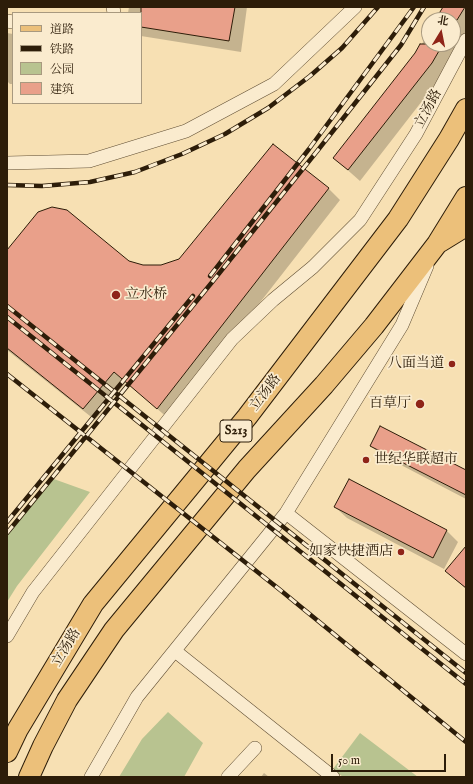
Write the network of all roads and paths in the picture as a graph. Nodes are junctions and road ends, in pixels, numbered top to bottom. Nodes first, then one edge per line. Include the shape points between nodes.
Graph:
1 (356, 7) edge
2 (466, 40) edge
3 (466, 109) edge
4 (7, 163) edge
5 (466, 197) edge
6 (466, 226) edge
7 (437, 244) junction
8 (286, 513) junction
9 (7, 636) edge
10 (175, 651) junction
11 (466, 654) edge
12 (255, 748) dead end
13 (7, 752) edge
14 (28, 777) edge
15 (91, 777) edge
16 (228, 777) edge
17 (334, 777) edge

1 - 4 street via 274,84 186,131 89,161
2 - 9 street, 立汤路 via 416,134 360,220 313,267 232,339 33,592
3 - 13 main road, 立汤路 / S213 via 398,219 247,418 93,604 18,729
5 - 7 main road, 立汤路 / S213
6 - 7 main road
7 - 8 street, 立汤路 / S213 via 402,325
7 - 14 main road, 立汤路 / S213 via 369,332 247,469 114,630 67,700
8 - 10 street, 立汤路 / S213
8 - 11 street
10 - 15 street, 立汤路 / S213 via 137,697
10 - 17 street
12 - 16 street

